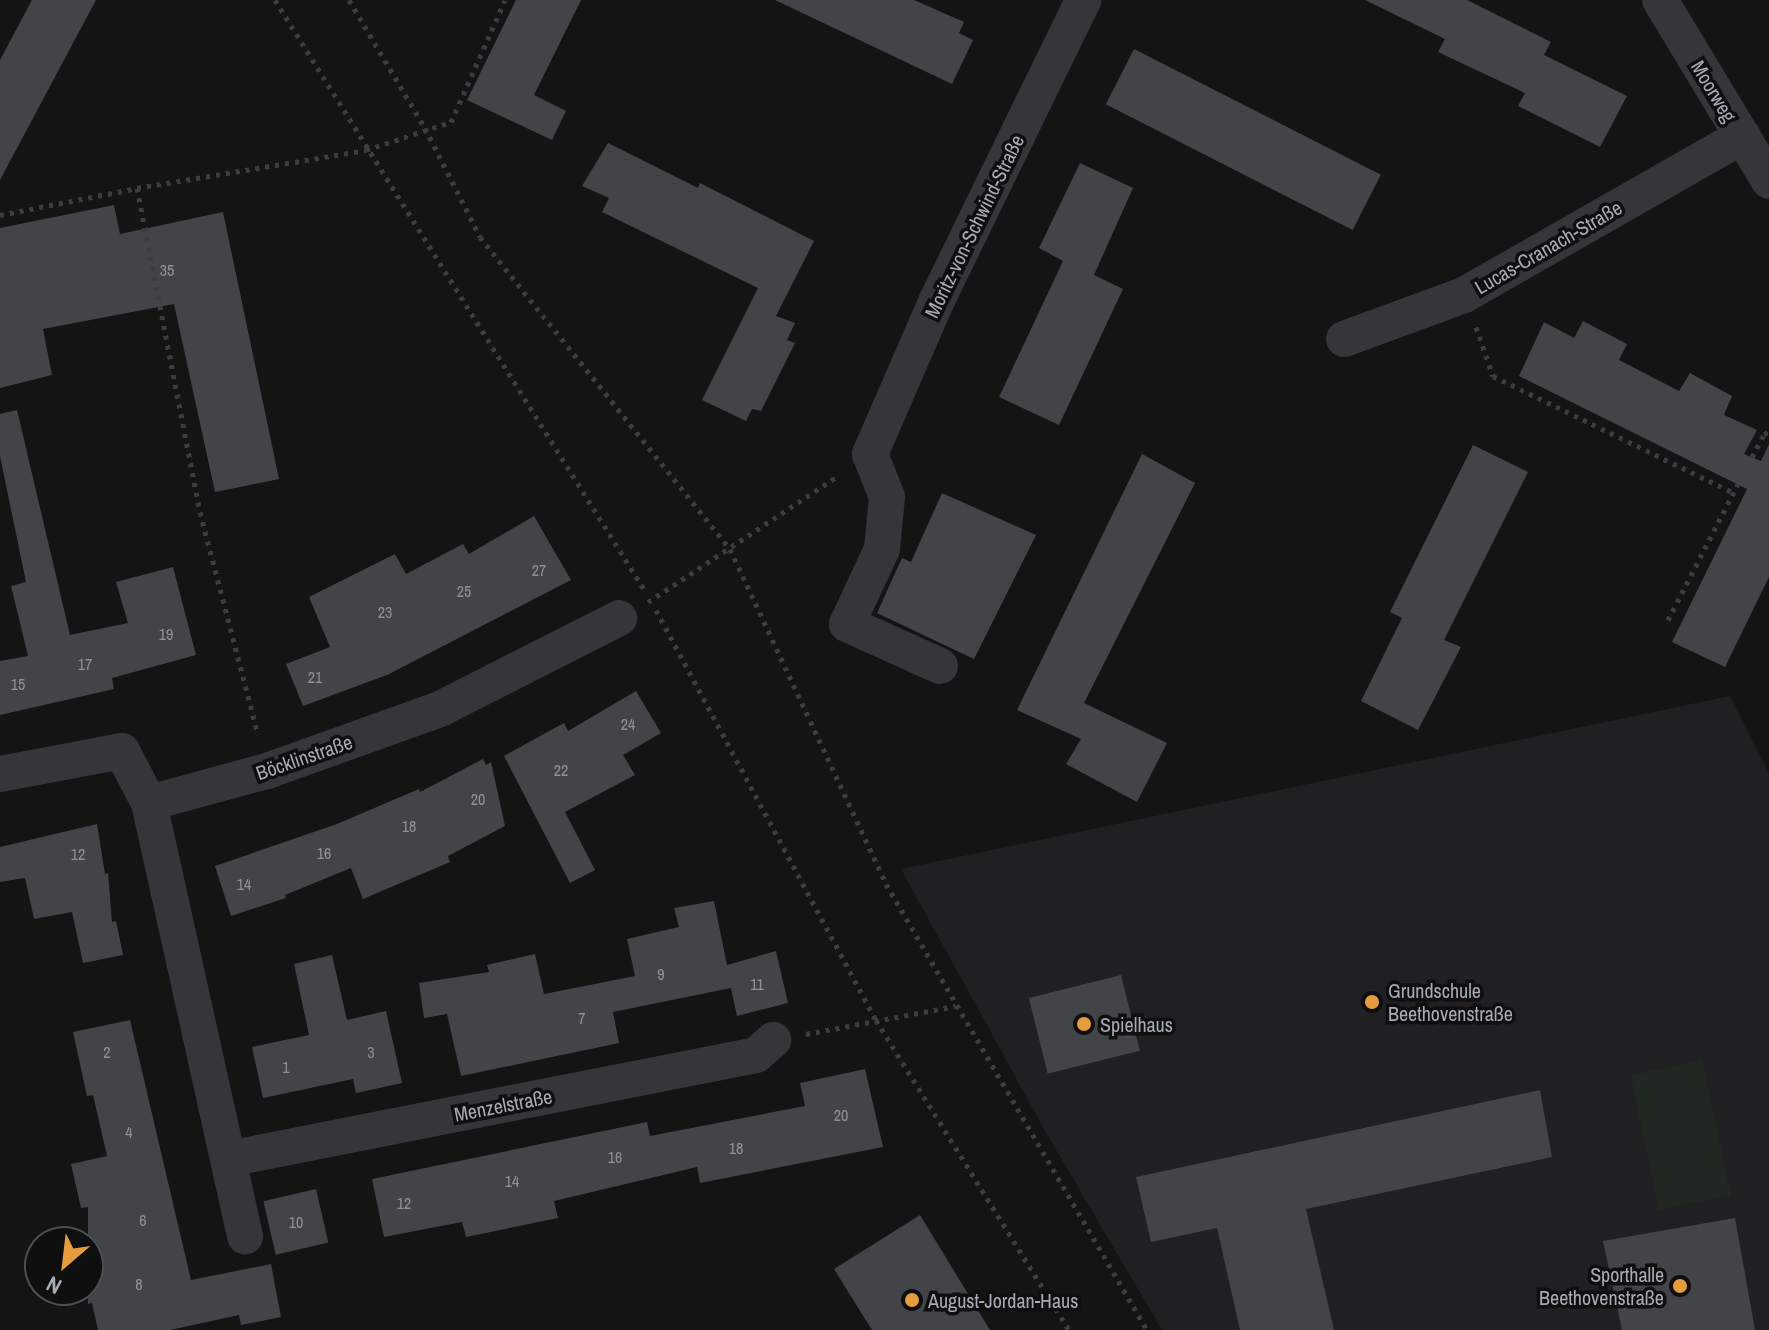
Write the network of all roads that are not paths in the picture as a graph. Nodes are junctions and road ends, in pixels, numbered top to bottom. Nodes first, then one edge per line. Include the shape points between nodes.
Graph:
1 (1083, 0) edge
2 (1660, 0) edge
3 (1743, 136) junction
4 (1769, 181) edge
5 (1344, 339) dead end
6 (619, 618) road end
7 (940, 666) dead end
8 (0, 774) edge
9 (149, 803) junction
10 (773, 1040) road end
11 (228, 1159) junction
12 (245, 1237) dead end

1 - 7 street, Moritz-von-Schwind-Straße via 937,300 870,454 887,497 882,549 847,624
2 - 3 street, Moorweg
3 - 4 street, Moorweg
3 - 5 street, Lucas-Cranach-Straße via 1464,295
6 - 9 street, Böcklinstraße via 440,709 267,771
8 - 9 street via 122,751
9 - 11 street
10 - 11 street, Menzelstraße via 756,1055
11 - 12 street

